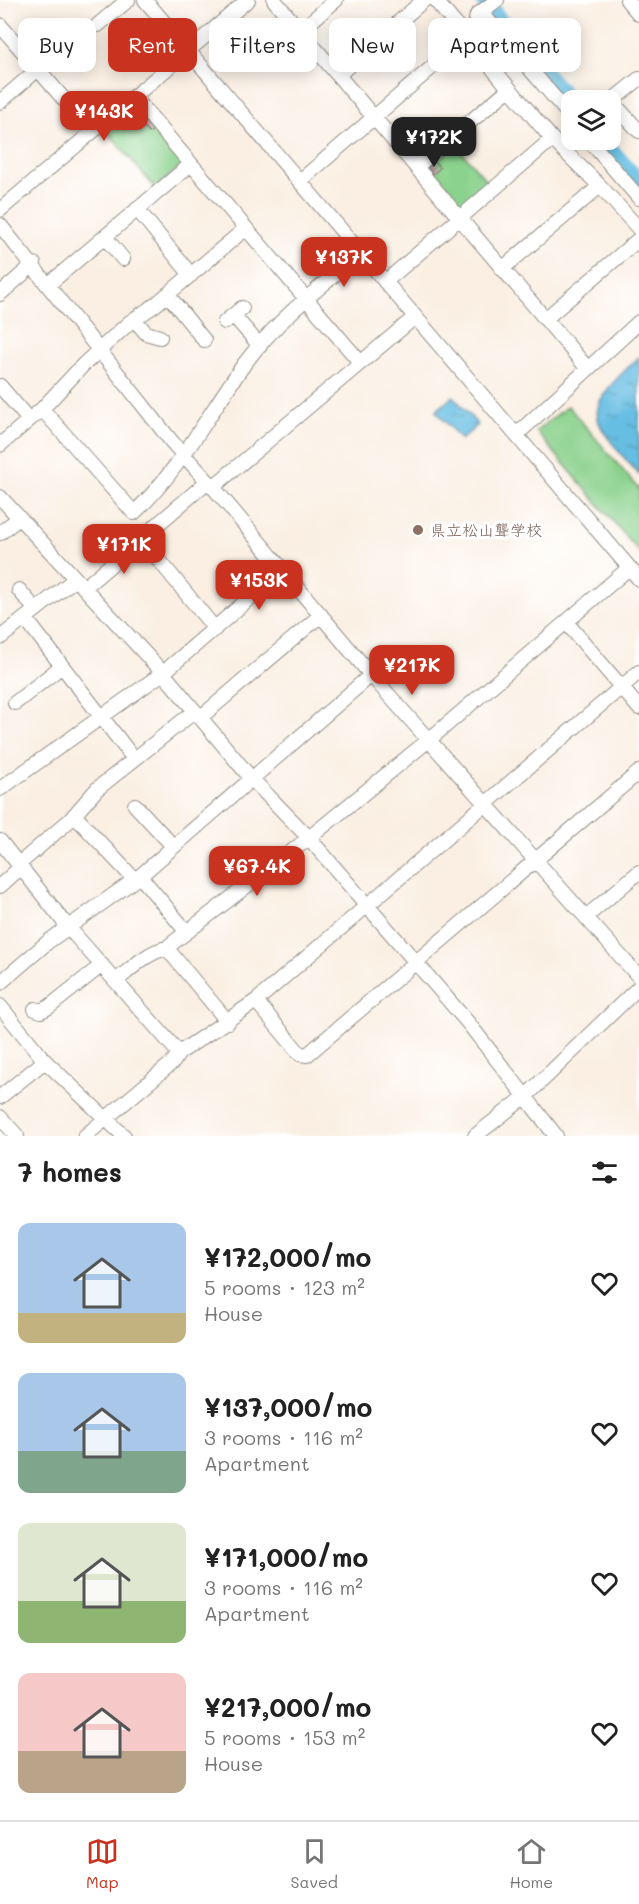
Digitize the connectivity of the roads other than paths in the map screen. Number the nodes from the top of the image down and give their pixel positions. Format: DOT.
graph roads {
  1 [pos="128,0"];
  2 [pos="145,0"];
  3 [pos="248,0"];
  4 [pos="273,0"];
  5 [pos="336,0"];
  6 [pos="424,0"];
  7 [pos="435,0"];
  8 [pos="627,0"];
  9 [pos="490,5"];
  10 [pos="639,14"];
  11 [pos="161,18"];
  12 [pos="289,18"];
  13 [pos="315,18"];
  14 [pos="450,18"];
  15 [pos="481,18"];
  16 [pos="0,25"];
  17 [pos="98,26"];
  18 [pos="197,44"];
  19 [pos="18,47"];
  20 [pos="317,51"];
  21 [pos="197,60"];
  22 [pos="428,70"];
  23 [pos="35,72"];
  24 [pos="39,72"];
  25 [pos="164,72"];
  26 [pos="493,72"];
  27 [pos="338,75"];
  28 [pos="639,79"];
  29 [pos="508,90"];
  30 [pos="134,97"];
  31 [pos="0,102"];
  32 [pos="561,103"];
  33 [pos="373,116"];
  34 [pos="639,131"];
  35 [pos="92,132"];
  36 [pos="552,139"];
  37 [pos="598,150"];
  38 [pos="191,164"];
  39 [pos="416,167"];
  40 [pos="300,180"];
  41 [pos="600,186"];
  42 [pos="639,198"];
  43 [pos="137,209"];
  44 [pos="0,210"];
  45 [pos="459,218"];
  46 [pos="0,225"];
  47 [pos="245,229"];
  48 [pos="639,229"];
  49 [pos="105,237"];
  50 [pos="639,239"];
  51 [pos="361,253"];
  52 [pos="123,259"];
  53 [pos="34,264"];
  54 [pos="502,269"];
  55 [pos="191,274"];
  56 [pos="385,282"];
  57 [pos="49,284"];
  58 [pos="0,294"];
  59 [pos="168,295"];
  60 [pos="306,298"];
  61 [pos="233,315"];
  62 [pos="415,317"];
  63 [pos="135,319"];
  64 [pos="545,319"];
  65 [pos="639,322"];
  66 [pos="160,337"];
  67 [pos="204,340"];
  68 [pos="260,346"];
  69 [pos="99,350"];
  70 [pos="360,362"];
  71 [pos="588,369"];
  72 [pos="0,387"];
  73 [pos="42,408"];
  74 [pos="29,420"];
  75 [pos="516,435"];
  76 [pos="0,445"];
  77 [pos="183,455"];
  78 [pos="210,484"];
  79 [pos="0,497"];
  80 [pos="19,518"];
  81 [pos="0,533"];
  82 [pos="142,539"];
  83 [pos="629,567"];
  84 [pos="282,570"];
  85 [pos="639,579"];
  86 [pos="80,583"];
  87 [pos="19,590"];
  88 [pos="31,614"];
  89 [pos="321,615"];
  90 [pos="566,622"];
  91 [pos="215,629"];
  92 [pos="0,638"];
  93 [pos="62,666"];
  94 [pos="639,672"];
  95 [pos="162,673"];
  96 [pos="371,675"];
  97 [pos="621,687"];
  98 [pos="15,703"];
  99 [pos="639,708"];
  100 [pos="198,714"];
  101 [pos="100,717"];
  102 [pos="430,739"];
  103 [pos="134,759"];
  104 [pos="639,772"];
  105 [pos="250,777"];
  106 [pos="0,789"];
  107 [pos="486,802"];
  108 [pos="135,805"];
  109 [pos="74,815"];
  110 [pos="309,838"];
  111 [pos="0,841"];
  112 [pos="173,846"];
  113 [pos="536,859"];
  114 [pos="20,866"];
  115 [pos="639,872"];
  116 [pos="137,878"];
  117 [pos="0,886"];
  118 [pos="365,906"];
  119 [pos="587,916"];
  120 [pos="68,927"];
  121 [pos="186,932"];
  122 [pos="168,948"];
  123 [pos="414,963"];
  124 [pos="102,965"];
  125 [pos="639,977"];
  126 [pos="116,981"];
  127 [pos="0,983"];
  128 [pos="639,987"];
  129 [pos="256,1001"];
  130 [pos="0,1006"];
  131 [pos="35,1009"];
  132 [pos="228,1022"];
  133 [pos="179,1053"];
  134 [pos="45,1061"];
  135 [pos="526,1096"];
  136 [pos="0,1097"];
  137 [pos="0,1117"];
  138 [pos="107,1118"];
  139 [pos="17,1136"];
  140 [pos="85,1136"];
  141 [pos="124,1136"];
  142 [pos="476,1136"];
  143 [pos="556,1136"];
  1 -- 17 [label="street"];
  2 -- 11 [label="street"];
  3 -- 18 [label="street"];
  4 -- 12 [label="street"];
  5 -- 13 [label="street"];
  6 -- 27 [label="street"];
  7 -- 14 [label="street"];
  8 -- 10 [label="street"];
  9 -- 15 [label="street"];
  9 -- 32 [label="street"];
  16 -- 19 [label="street"];
  20 -- 27 [label="street"];
  21 -- 40 [label="street"];
  22 -- 33 [label="street"];
  23 -- 31 [label="street"];
  24 -- 35 [label="street"];
  25 -- 30 [label="street"];
  26 -- 29 [label="street"];
  27 -- 33 [label="street"];
  28 -- 34 [label="street"];
  29 -- 36 [label="street"];
  29 -- 39 [label="street"];
  30 -- 35 [label="street"];
  30 -- 38 [label="street"];
  33 -- 39 [label="street"];
  33 -- 40 [label="street"];
  35 -- 44 [label="street"];
  36 -- 41 [label="street"];
  36 -- 45 [label="street"];
  37 -- 42 [label="street"];
  38 -- 43 [label="street"];
  38 -- 47 [label="street"];
  39 -- 45 [label="street"];
  40 -- 51 [label="street"];
  41 -- 48 [label="street"];
  41 -- 54 [label="street"];
  43 -- 49 [label="street"];
  43 -- 55 [label="street"];
  45 -- 54 [label="street"];
  45 -- 56 [label="street"];
  46 -- 53 [label="street"];
  47 -- 55 [label="street"];
  47 -- 60 [label="street"];
  49 -- 52 [label="street"];
  49 -- 57 [label="street"];
  50 -- 64 [label="street"];
  51 -- 56 [label="street"];
  51 -- 60 [label="street"];
  53 -- 57 [label="street"];
  53 -- 58 [label="street"];
  54 -- 64 [label="street"];
  55 -- 59 [label="street"];
  56 -- 62 [label="street"];
  57 -- 69 [label="street"];
  59 -- 63 [label="street"];
  59 -- 67 [label="street"];
  60 -- 68 [label="street"];
  60 -- 70 [label="street"];
  61 -- 68 [label="street"];
  62 -- 70 [label="street"];
  62 -- 75 [label="street"];
  63 -- 66 [label="street"];
  63 -- 69 [label="street"];
  64 -- 71 [label="street"];
  65 -- 71 [label="street"];
  68 -- 77 [label="street"];
  69 -- 73 [label="street"];
  69 -- 77 [label="street"];
  70 -- 78 [label="street"];
  71 -- 75 [label="street"];
  72 -- 74 [label="street"];
  73 -- 74 [label="street"];
  73 -- 77 [label="street"];
  74 -- 76 [label="street"];
  75 -- 83 [label="street"];
  77 -- 78 [label="street"];
  78 -- 82 [label="street"];
  78 -- 84 [label="street"];
  79 -- 80 [label="street"];
  80 -- 81 [label="street"];
  80 -- 86 [label="street"];
  82 -- 86 [label="street"];
  82 -- 91 [label="street"];
  83 -- 85 [label="street"];
  83 -- 90 [label="street"];
  84 -- 89 [label="street"];
  84 -- 91 [label="street"];
  86 -- 88 [label="street"];
  86 -- 95 [label="street"];
  87 -- 88 [label="street"];
  88 -- 92 [label="street"];
  88 -- 93 [label="street"];
  89 -- 96 [label="street"];
  89 -- 100 [label="street"];
  90 -- 97 [label="street"];
  90 -- 102 [label="street"];
  91 -- 95 [label="street"];
  93 -- 98 [label="street"];
  93 -- 101 [label="street"];
  94 -- 97 [label="street"];
  95 -- 100 [label="street"];
  95 -- 101 [label="street"];
  96 -- 102 [label="street"];
  96 -- 105 [label="street"];
  97 -- 99 [label="street"];
  97 -- 107 [label="street"];
  100 -- 103 [label="street"];
  100 -- 105 [label="street"];
  101 -- 103 [label="street"];
  101 -- 106 [label="street"];
  102 -- 107 [label="street"];
  102 -- 110 [label="street"];
  103 -- 109 [label="street"];
  104 -- 113 [label="street"];
  105 -- 110 [label="street"];
  105 -- 112 [label="street"];
  107 -- 113 [label="street"];
  107 -- 118 [label="street"];
  108 -- 112 [label="street"];
  109 -- 114 [label="street"];
  109 -- 116 [label="street"];
  110 -- 118 [label="street"];
  110 -- 121 [label="street"];
  111 -- 114 [label="street"];
  112 -- 116 [label="street"];
  113 -- 119 [label="street"];
  113 -- 123 [label="street"];
  114 -- 117 [label="street"];
  114 -- 120 [label="street"];
  115 -- 119 [label="street"];
  116 -- 120 [label="street"];
  116 -- 121 [label="street"];
  118 -- 123 [label="street"];
  118 -- 129 [label="street"];
  119 -- 125 [label="street"];
  120 -- 124 [label="street"];
  120 -- 127 [label="street"];
  121 -- 122 [label="street"];
  122 -- 126 [label="street"];
  122 -- 132 [label="street"];
  123 -- 129 [label="street"];
  123 -- 135 [label="street"];
  124 -- 126 [label="street"];
  124 -- 131 [label="street"];
  126 -- 133 [label="street"];
  128 -- 135 [label="street"];
  129 -- 132 [label="street"];
  130 -- 134 [label="street"];
  132 -- 133 [label="street"];
  133 -- 138 [label="street"];
  134 -- 136 [label="street"];
  134 -- 138 [label="street"];
  135 -- 142 [label="street"];
  135 -- 143 [label="street"];
  137 -- 139 [label="street"];
  138 -- 140 [label="street"];
  138 -- 141 [label="street"];
}
